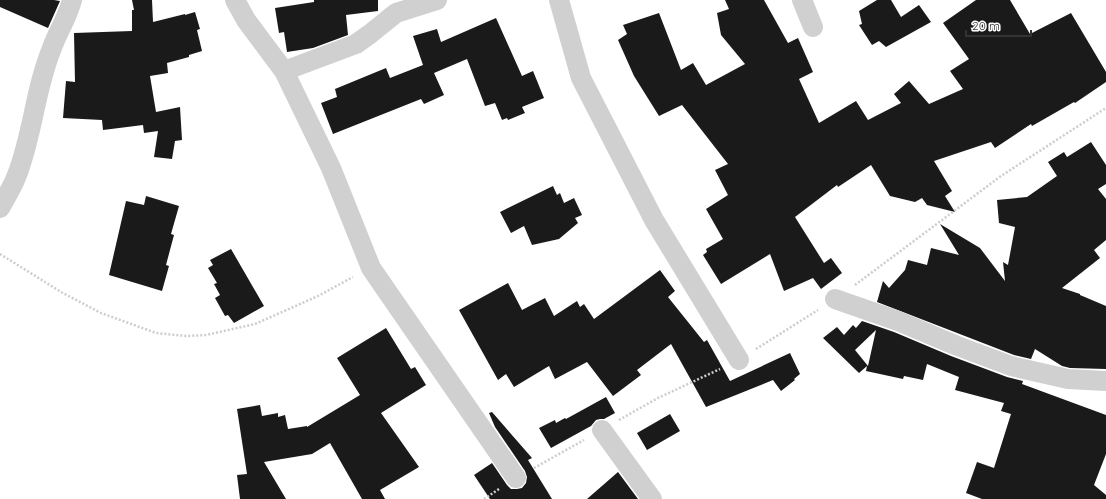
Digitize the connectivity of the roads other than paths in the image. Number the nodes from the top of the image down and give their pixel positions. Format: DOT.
graph roads {
  1 [pos="72,0"];
  2 [pos="235,0"];
  3 [pos="437,0"];
  4 [pos="559,0"];
  5 [pos="802,0"];
  6 [pos="394,7"];
  7 [pos="813,27"];
  8 [pos="284,71"];
  9 [pos="0,208"];
  10 [pos="835,299"];
  11 [pos="739,360"];
  12 [pos="1106,380"];
  13 [pos="602,430"];
  14 [pos="516,478"];
  15 [pos="652,499"];
  1 -- 9 [label="street"];
  2 -- 8 [label="street"];
  3 -- 6 [label="street"];
  4 -- 11 [label="street"];
  5 -- 7 [label="street"];
  6 -- 8 [label="street"];
  8 -- 14 [label="street"];
  10 -- 12 [label="street"];
  13 -- 15 [label="street"];
}
